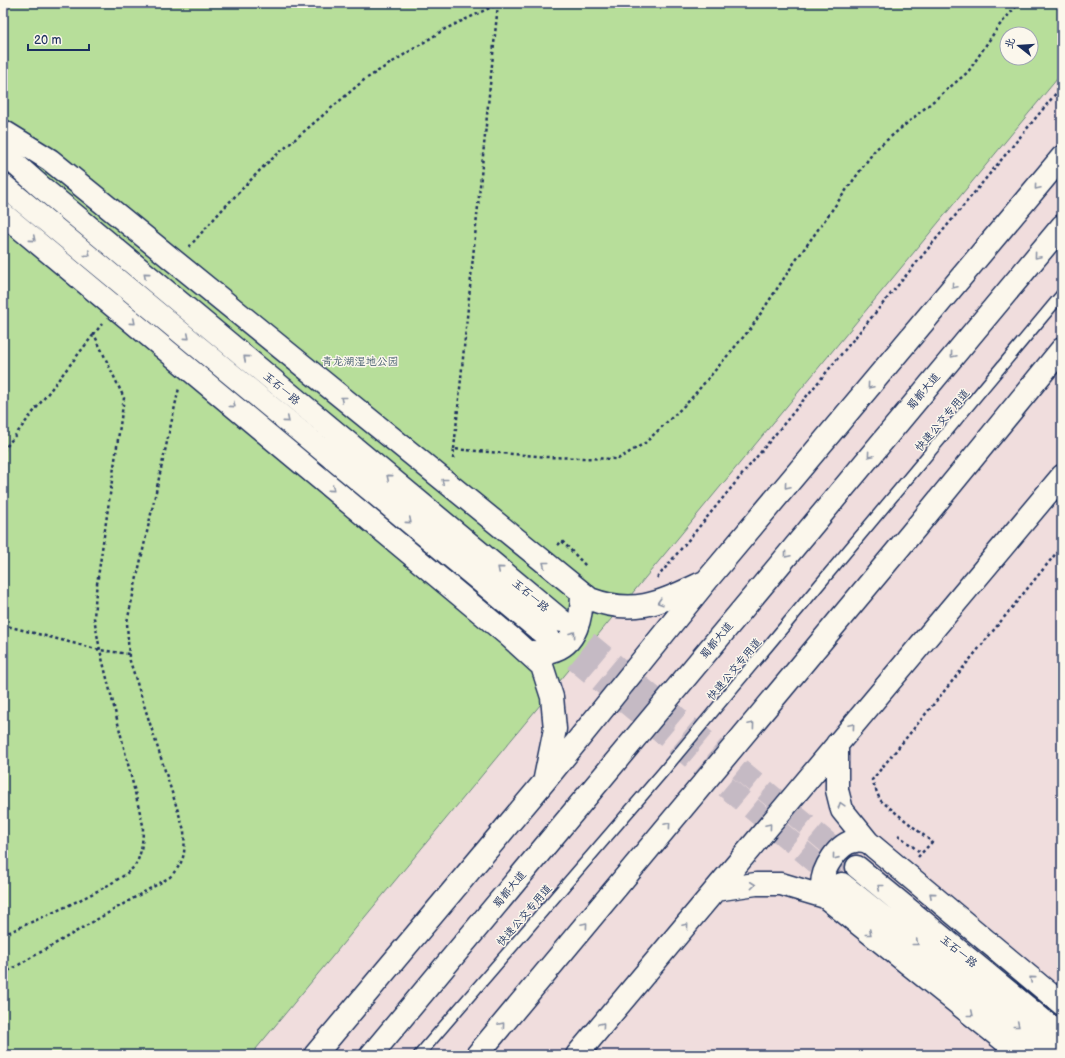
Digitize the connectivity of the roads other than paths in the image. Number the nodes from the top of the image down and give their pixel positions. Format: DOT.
graph roads {
  1 [pos="3,131"];
  2 [pos="3,153"];
  3 [pos="1062,156"];
  4 [pos="3,185"];
  5 [pos="3,214"];
  6 [pos="1062,226"];
  7 [pos="1062,294"];
  8 [pos="1062,349"];
  9 [pos="1062,476"];
  10 [pos="708,579"];
  11 [pos="582,593"];
  12 [pos="527,653"];
  13 [pos="837,744"];
  14 [pos="544,782"];
  15 [pos="868,842"];
  16 [pos="857,867"];
  17 [pos="842,884"];
  18 [pos="715,890"];
  19 [pos="825,898"];
  20 [pos="1062,1004"];
  21 [pos="1062,1036"];
  22 [pos="315,1055"];
  23 [pos="371,1055"];
  24 [pos="419,1055"];
  25 [pos="477,1055"];
  26 [pos="577,1055"];
  27 [pos="1022,1055"];
  28 [pos="1055,1055"];
  11 -- 1 [label="main road, one-way"];
  4 -- 2 [label="main road, 玉石一路, one-way"];
  3 -- 10 [label="main road, one-way"];
  5 -- 12 [label="main road, one-way"];
  6 -- 23 [label="main road, 蜀都大道, one-way"];
  7 -- 24 [label="lane, 快速公交专用道"];
  25 -- 8 [label="main road, one-way"];
  13 -- 9 [label="main road, one-way"];
  10 -- 11 [label="main road, one-way"];
  10 -- 14 [label="main road"];
  12 -- 11 [label="main road, one-way"];
  12 -- 14 [label="main road"];
  15 -- 13 [label="main road, one-way"];
  18 -- 13 [label="main road, one-way"];
  14 -- 22 [label="main road"];
  15 -- 19 [label="main road, one-way"];
  20 -- 15 [label="main road, one-way"];
  21 -- 16 [label="main road, 玉石一路, one-way"];
  17 -- 28 [label="main road, one-way"];
  18 -- 19 [label="main road, one-way"];
  26 -- 18 [label="main road, one-way"];
  19 -- 27 [label="main road, one-way"];
}
